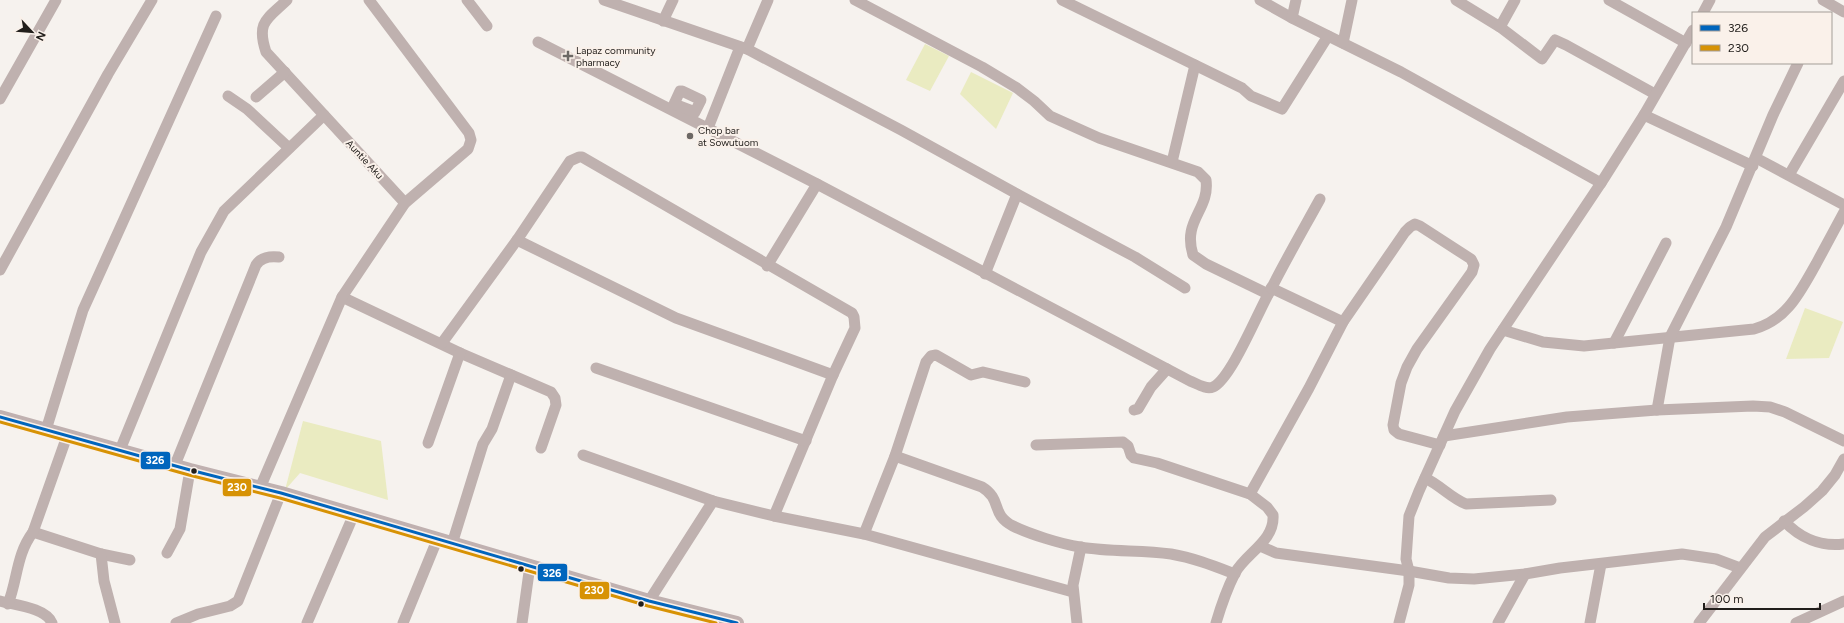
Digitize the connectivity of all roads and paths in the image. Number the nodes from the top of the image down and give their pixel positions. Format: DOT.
graph roads {
  1 [pos="56,0"];
  2 [pos="152,0"];
  3 [pos="287,0"];
  4 [pos="369,0"];
  5 [pos="467,0"];
  6 [pos="604,0"];
  7 [pos="672,0"];
  8 [pos="768,0"];
  9 [pos="855,0"];
  10 [pos="1062,0"];
  11 [pos="1260,0"];
  12 [pos="1296,0"];
  13 [pos="1352,0"];
  14 [pos="1456,0"];
  15 [pos="1515,0"];
  16 [pos="1610,0"];
  17 [pos="1710,0"];
  18 [pos="1825,1"];
  19 [pos="1704,12"];
  20 [pos="1823,12"];
  21 [pos="1844,12"];
  22 [pos="216,16"];
  23 [pos="1292,18"];
  24 [pos="663,20"];
  25 [pos="487,26"];
  26 [pos="1500,27"];
  27 [pos="1692,32"];
  28 [pos="1328,36"];
  29 [pos="538,42"];
  30 [pos="1343,43"];
  31 [pos="1686,43"];
  32 [pos="744,48"];
  33 [pos="1798,64"];
  34 [pos="1195,65"];
  35 [pos="285,72"];
  36 [pos="1844,81"];
  37 [pos="1655,94"];
  38 [pos="228,96"];
  39 [pos="256,97"];
  40 [pos="0,99"];
  41 [pos="324,115"];
  42 [pos="1644,115"];
  43 [pos="708,128"];
  44 [pos="289,148"];
  45 [pos="1172,162"];
  46 [pos="1755,162"];
  47 [pos="1789,175"];
  48 [pos="1601,183"];
  49 [pos="817,184"];
  50 [pos="1017,194"];
  51 [pos="1320,199"];
  52 [pos="405,203"];
  53 [pos="1844,205"];
  54 [pos="1844,212"];
  55 [pos="517,240"];
  56 [pos="1666,243"];
  57 [pos="279,258"];
  58 [pos="767,266"];
  59 [pos="0,270"];
  60 [pos="985,274"];
  61 [pos="1186,288"];
  62 [pos="1270,291"];
  63 [pos="342,297"];
  64 [pos="1343,322"];
  65 [pos="1503,330"];
  66 [pos="1670,337"];
  67 [pos="442,343"];
  68 [pos="1614,343"];
  69 [pos="460,353"];
  70 [pos="596,368"];
  71 [pos="1167,369"];
  72 [pos="511,375"];
  73 [pos="833,375"];
  74 [pos="1025,382"];
  75 [pos="1134,410"];
  76 [pos="1657,410"];
  77 [pos="0,416"];
  78 [pos="46,430"];
  79 [pos="67,436"];
  80 [pos="1442,440"];
  81 [pos="806,441"];
  82 [pos="1844,441"];
  83 [pos="428,443"];
  84 [pos="1036,445"];
  85 [pos="541,448"];
  86 [pos="120,450"];
  87 [pos="584,455"];
  88 [pos="895,456"];
  89 [pos="1844,459"];
  90 [pos="175,465"];
  91 [pos="190,470"];
  92 [pos="1425,478"];
  93 [pos="260,488"];
  94 [pos="281,493"];
  95 [pos="1250,494"];
  96 [pos="1551,500"];
  97 [pos="712,501"];
  98 [pos="354,514"];
  99 [pos="774,516"];
  100 [pos="1784,521"];
  101 [pos="33,532"];
  102 [pos="864,534"];
  103 [pos="437,540"];
  104 [pos="452,544"];
  105 [pos="1844,544"];
  106 [pos="1260,546"];
  107 [pos="1081,547"];
  108 [pos="168,553"];
  109 [pos="101,554"];
  110 [pos="130,560"];
  111 [pos="1601,564"];
  112 [pos="530,565"];
  113 [pos="1740,568"];
  114 [pos="1409,571"];
  115 [pos="1235,574"];
  116 [pos="1525,574"];
  117 [pos="1073,592"];
  118 [pos="649,600"];
  119 [pos="4,602"];
  120 [pos="1843,604"];
  121 [pos="52,623"];
  122 [pos="115,623"];
  123 [pos="176,623"];
  124 [pos="307,623"];
  125 [pos="403,623"];
  126 [pos="522,623"];
  127 [pos="737,623"];
  128 [pos="1076,623"];
  129 [pos="1216,623"];
  130 [pos="1399,623"];
  131 [pos="1498,623"];
  132 [pos="1590,623"];
  133 [pos="1699,623"];
  134 [pos="1796,623"];
  1 -- 40 [label="street"];
  2 -- 59 [label="street"];
  3 -- 35 [label="street, Auntie Aku"];
  4 -- 52 [label="street"];
  5 -- 25 [label="street"];
  6 -- 24 [label="street"];
  7 -- 24 [label="street"];
  8 -- 32 [label="street"];
  9 -- 45 [label="street"];
  10 -- 34 [label="street"];
  11 -- 23 [label="street"];
  12 -- 23 [label="street"];
  13 -- 30 [label="street"];
  14 -- 26 [label="street"];
  15 -- 26 [label="street"];
  16 -- 31 [label="street"];
  17 -- 19 [label="street"];
  18 -- 20 [label="street"];
  18 -- 21 [label="street"];
  22 -- 78 [label="street"];
  23 -- 28 [label="street"];
  24 -- 32 [label="street"];
  26 -- 37 [label="street"];
  27 -- 31 [label="street"];
  28 -- 30 [label="street"];
  28 -- 34 [label="street"];
  29 -- 43 [label="street"];
  30 -- 48 [label="street"];
  31 -- 37 [label="street"];
  32 -- 43 [label="street"];
  32 -- 50 [label="street"];
  33 -- 46 [label="street"];
  34 -- 45 [label="street"];
  35 -- 39 [label="street"];
  35 -- 41 [label="street, Auntie Aku"];
  36 -- 47 [label="street"];
  37 -- 42 [label="street"];
  38 -- 44 [label="street"];
  41 -- 44 [label="street"];
  41 -- 52 [label="street, Auntie Aku"];
  42 -- 46 [label="street"];
  42 -- 48 [label="street"];
  43 -- 49 [label="street"];
  44 -- 86 [label="street"];
  45 -- 62 [label="street"];
  46 -- 47 [label="street"];
  46 -- 66 [label="street"];
  47 -- 53 [label="street"];
  48 -- 65 [label="street"];
  49 -- 58 [label="street"];
  49 -- 60 [label="street"];
  50 -- 60 [label="street"];
  50 -- 61 [label="street"];
  51 -- 62 [label="street"];
  52 -- 63 [label="street"];
  54 -- 66 [label="street"];
  55 -- 58 [label="street"];
  55 -- 67 [label="street"];
  55 -- 73 [label="street"];
  56 -- 68 [label="street"];
  57 -- 90 [label="street"];
  58 -- 73 [label="street"];
  60 -- 71 [label="street"];
  62 -- 64 [label="street"];
  62 -- 71 [label="street"];
  63 -- 67 [label="street"];
  63 -- 93 [label="street"];
  64 -- 80 [label="street"];
  64 -- 95 [label="street"];
  65 -- 68 [label="street"];
  65 -- 80 [label="street"];
  66 -- 68 [label="street"];
  66 -- 76 [label="street"];
  67 -- 69 [label="street"];
  69 -- 72 [label="street"];
  69 -- 83 [label="street"];
  70 -- 81 [label="street"];
  71 -- 75 [label="street"];
  72 -- 85 [label="street"];
  72 -- 104 [label="street"];
  73 -- 81 [label="street"];
  74 -- 88 [label="street"];
  76 -- 80 [label="street"];
  76 -- 82 [label="street"];
  77 -- 78 [label="main road"];
  78 -- 79 [label="main road"];
  79 -- 86 [label="main road"];
  79 -- 101 [label="street"];
  80 -- 92 [label="street"];
  81 -- 99 [label="street"];
  84 -- 95 [label="street"];
  86 -- 90 [label="main road"];
  87 -- 97 [label="street"];
  88 -- 102 [label="street"];
  88 -- 107 [label="street"];
  89 -- 100 [label="street"];
  90 -- 91 [label="main road"];
  91 -- 93 [label="main road"];
  91 -- 108 [label="street"];
  92 -- 96 [label="street"];
  92 -- 114 [label="street"];
  93 -- 94 [label="main road"];
  94 -- 98 [label="main road"];
  94 -- 123 [label="street"];
  95 -- 106 [label="street"];
  97 -- 99 [label="street"];
  97 -- 118 [label="street"];
  98 -- 103 [label="main road"];
  98 -- 124 [label="street"];
  99 -- 102 [label="street"];
  100 -- 105 [label="street"];
  100 -- 113 [label="street"];
  101 -- 109 [label="street"];
  101 -- 119 [label="street"];
  102 -- 117 [label="street"];
  103 -- 104 [label="main road"];
  103 -- 125 [label="street"];
  104 -- 112 [label="main road"];
  106 -- 114 [label="street"];
  106 -- 115 [label="street"];
  107 -- 115 [label="street"];
  107 -- 117 [label="street"];
  109 -- 110 [label="street"];
  109 -- 122 [label="street"];
  111 -- 113 [label="street"];
  111 -- 116 [label="street"];
  111 -- 132 [label="street"];
  112 -- 118 [label="main road"];
  112 -- 126 [label="street"];
  113 -- 133 [label="street"];
  114 -- 116 [label="street"];
  114 -- 130 [label="street"];
  115 -- 129 [label="street"];
  116 -- 131 [label="street"];
  117 -- 128 [label="street"];
  118 -- 127 [label="main road"];
  119 -- 121 [label="street"];
  120 -- 134 [label="street"];
}
